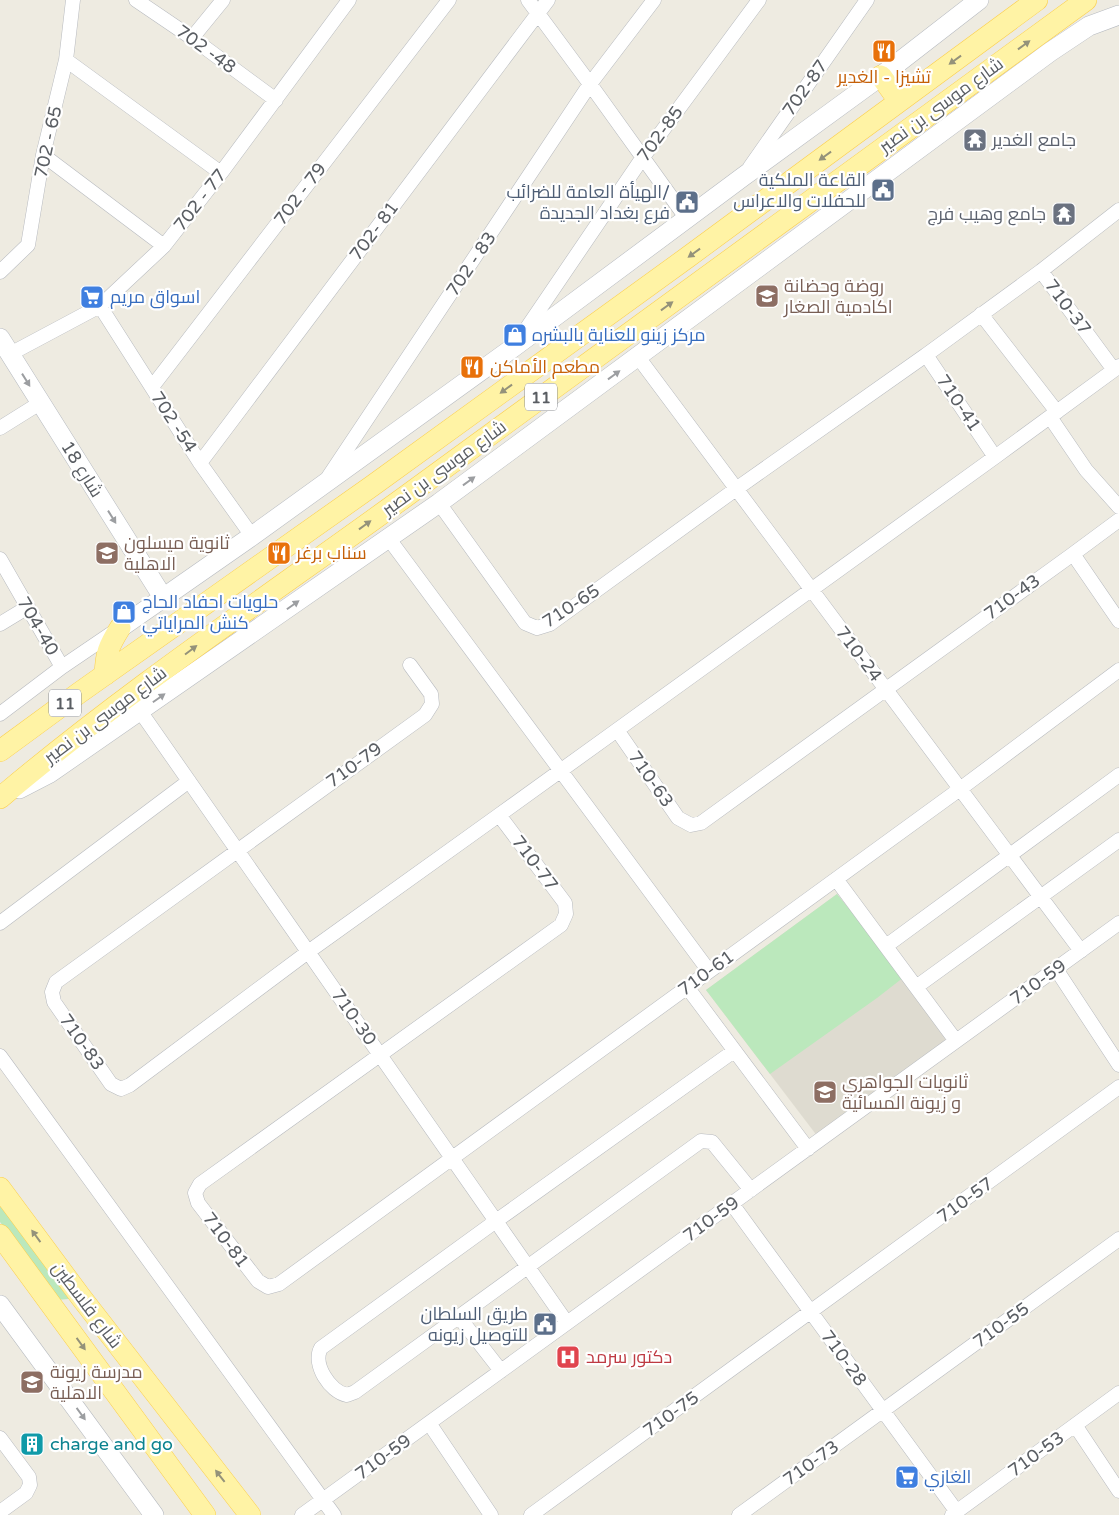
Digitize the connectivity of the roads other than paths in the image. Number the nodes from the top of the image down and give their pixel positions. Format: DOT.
graph roads {
  1 [pos="73,0"];
  2 [pos="136,0"];
  3 [pos="223,0"];
  4 [pos="349,0"];
  5 [pos="449,0"];
  6 [pos="528,0"];
  7 [pos="548,0"];
  8 [pos="654,0"];
  9 [pos="759,0"];
  10 [pos="867,0"];
  11 [pos="979,0"];
  12 [pos="1037,0"];
  13 [pos="1086,0"];
  14 [pos="964,8"];
  15 [pos="537,14"];
  16 [pos="1119,15"];
  17 [pos="192,38"];
  18 [pos="66,60"];
  19 [pos="881,76"];
  20 [pos="590,84"];
  21 [pos="276,100"];
  22 [pos="900,101"];
  23 [pos="44,155"];
  24 [pos="643,156"];
  25 [pos="221,173"];
  26 [pos="744,176"];
  27 [pos="1119,210"];
  28 [pos="686,219"];
  29 [pos="164,246"];
  30 [pos="1041,271"];
  31 [pos="0,272"];
  32 [pos="100,306"];
  33 [pos="982,314"];
  34 [pos="0,338"];
  35 [pos="514,347"];
  36 [pos="10,354"];
  37 [pos="926,354"];
  38 [pos="638,358"];
  39 [pos="1117,368"];
  40 [pos="152,387"];
  41 [pos="40,403"];
  42 [pos="1054,415"];
  43 [pos="0,428"];
  44 [pos="995,458"];
  45 [pos="200,462"];
  46 [pos="326,482"];
  47 [pos="736,489"];
  48 [pos="438,504"];
  49 [pos="1119,507"];
  50 [pos="1119,520"];
  51 [pos="252,536"];
  52 [pos="389,539"];
  53 [pos="1073,554"];
  54 [pos="0,559"];
  55 [pos="812,590"];
  56 [pos="164,599"];
  57 [pos="28,607"];
  58 [pos="1119,621"];
  59 [pos="0,624"];
  60 [pos="120,628"];
  61 [pos="410,665"];
  62 [pos="62,667"];
  63 [pos="1119,670"];
  64 [pos="105,675"];
  65 [pos="885,689"];
  66 [pos="140,711"];
  67 [pos="0,714"];
  68 [pos="617,730"];
  69 [pos="0,753"];
  70 [pos="560,770"];
  71 [pos="1119,775"];
  72 [pos="189,781"];
  73 [pos="960,789"];
  74 [pos="0,798"];
  75 [pos="499,815"];
  76 [pos="1119,840"];
  77 [pos="237,850"];
  78 [pos="1010,856"];
  79 [pos="836,879"];
  80 [pos="1040,896"];
  81 [pos="0,923"];
  82 [pos="1119,923"];
  83 [pos="886,946"];
  84 [pos="1081,951"];
  85 [pos="308,952"];
  86 [pos="1056,969"];
  87 [pos="709,971"];
  88 [pos="687,987"];
  89 [pos="916,987"];
  90 [pos="956,1041"];
  91 [pos="734,1051"];
  92 [pos="380,1054"];
  93 [pos="0,1056"];
  94 [pos="1119,1065"];
  95 [pos="1119,1087"];
  96 [pos="808,1149"];
  97 [pos="452,1158"];
  98 [pos="0,1188"];
  99 [pos="751,1190"];
  100 [pos="732,1204"];
  101 [pos="496,1221"];
  102 [pos="0,1235"];
  103 [pos="1119,1239"];
  104 [pos="528,1267"];
  105 [pos="80,1296"];
  106 [pos="0,1304"];
  107 [pos="58,1312"];
  108 [pos="811,1312"];
  109 [pos="459,1317"];
  110 [pos="567,1323"];
  111 [pos="501,1371"];
  112 [pos="1119,1392"];
  113 [pos="883,1411"];
  114 [pos="428,1424"];
  115 [pos="1075,1425"];
  116 [pos="0,1438"];
  117 [pos="1119,1491"];
  118 [pos="323,1500"];
  119 [pos="0,1512"];
  120 [pos="954,1513"];
  121 [pos="154,1515"];
  122 [pos="205,1515"];
  123 [pos="250,1515"];
  124 [pos="302,1515"];
  125 [pos="334,1515"];
  126 [pos="491,1515"];
  127 [pos="531,1515"];
  128 [pos="739,1515"];
  1 -- 18 [label="street, 702 - 65"];
  2 -- 17 [label="street, 702 -48"];
  3 -- 17 [label="street"];
  4 -- 21 [label="street, 702 - 77"];
  5 -- 40 [label="street, 702 - 79"];
  6 -- 15 [label="street"];
  7 -- 15 [label="street, 702- 81"];
  8 -- 20 [label="street, 702 - 83"];
  9 -- 24 [label="street, 702-85"];
  10 -- 26 [label="street, 702-87"];
  11 -- 14 [label="street"];
  12 -- 22 [label="main road, شارع موسى بن نصير / 11, one-way"];
  74 -- 13 [label="main road, شارع موسى بن نصير / 11, one-way"];
  14 -- 19 [label="street"];
  15 -- 20 [label="street"];
  15 -- 45 [label="street, 702- 81"];
  16 -- 38 [label="street"];
  17 -- 21 [label="street, 702 -48"];
  18 -- 23 [label="street, 702 - 65"];
  18 -- 25 [label="street"];
  19 -- 22 [label="main road"];
  19 -- 26 [label="street"];
  20 -- 24 [label="street"];
  20 -- 46 [label="street, 702 - 83"];
  21 -- 25 [label="street, 702 - 77"];
  22 -- 64 [label="main road, شارع موسى بن نصير / 11, one-way"];
  23 -- 29 [label="street"];
  23 -- 31 [label="street, 702 - 65"];
  24 -- 28 [label="street"];
  24 -- 35 [label="street, 702-85"];
  25 -- 29 [label="street, 702 - 77"];
  26 -- 28 [label="street"];
  27 -- 30 [label="street, 710-37"];
  28 -- 35 [label="street"];
  29 -- 32 [label="street, 702 - 77"];
  30 -- 33 [label="street"];
  30 -- 39 [label="street, 710-37"];
  32 -- 36 [label="street, 702 - 77"];
  32 -- 40 [label="street, 702 -54"];
  33 -- 37 [label="street"];
  33 -- 42 [label="street"];
  34 -- 36 [label="street, شارع 18"];
  35 -- 46 [label="street"];
  36 -- 41 [label="street, شارع 18, one-way"];
  37 -- 44 [label="street, 710-41"];
  37 -- 47 [label="street"];
  38 -- 47 [label="street, 710-24"];
  48 -- 38 [label="street, one-way"];
  39 -- 42 [label="street"];
  40 -- 45 [label="street, 702 -54"];
  41 -- 43 [label="street"];
  41 -- 56 [label="street, شارع 18, one-way"];
  42 -- 44 [label="street"];
  42 -- 49 [label="street"];
  44 -- 55 [label="street"];
  45 -- 51 [label="street, 702 -54"];
  46 -- 51 [label="street"];
  47 -- 48 [label="street, 710-65"];
  47 -- 55 [label="street, 710-24"];
  48 -- 52 [label="street"];
  50 -- 53 [label="street, 710-43"];
  51 -- 56 [label="street"];
  66 -- 52 [label="street, one-way"];
  52 -- 70 [label="street"];
  53 -- 58 [label="street"];
  53 -- 65 [label="street, 710-43"];
  54 -- 57 [label="street, 704-40"];
  55 -- 65 [label="street, 710-24"];
  55 -- 68 [label="street"];
  56 -- 60 [label="street"];
  57 -- 59 [label="street"];
  57 -- 62 [label="street, 704-40"];
  60 -- 62 [label="street"];
  60 -- 64 [label="main road"];
  61 -- 77 [label="street, 710-79"];
  62 -- 67 [label="street"];
  63 -- 73 [label="street"];
  64 -- 69 [label="main road, شارع موسى بن نصير / 11"];
  65 -- 68 [label="street, 710-63"];
  65 -- 73 [label="street, 710-24"];
  66 -- 72 [label="street, 710-30"];
  66 -- 74 [label="street"];
  68 -- 70 [label="street"];
  70 -- 75 [label="street"];
  70 -- 87 [label="street"];
  71 -- 78 [label="street"];
  72 -- 77 [label="street, 710-30"];
  72 -- 81 [label="street"];
  73 -- 78 [label="street, 710-24"];
  73 -- 79 [label="street, 710-61"];
  75 -- 85 [label="street"];
  75 -- 92 [label="street, 710-77"];
  76 -- 80 [label="street"];
  77 -- 85 [label="street, 710-30"];
  77 -- 85 [label="street, 710-83"];
  78 -- 80 [label="street, 710-24"];
  78 -- 83 [label="street"];
  79 -- 83 [label="street"];
  79 -- 87 [label="street, 710-61"];
  80 -- 84 [label="street, 710-24"];
  80 -- 89 [label="street"];
  82 -- 84 [label="street, 710-59"];
  83 -- 89 [label="street"];
  84 -- 86 [label="street, 710-59"];
  85 -- 92 [label="street, 710-30"];
  86 -- 90 [label="street, 710-59"];
  86 -- 94 [label="street"];
  87 -- 88 [label="street, 710-61"];
  88 -- 91 [label="street"];
  88 -- 97 [label="street, 710-61"];
  89 -- 90 [label="street"];
  90 -- 96 [label="street, 710-59"];
  91 -- 96 [label="street"];
  91 -- 101 [label="street"];
  92 -- 97 [label="street, 710-30"];
  92 -- 97 [label="street, 710-81"];
  93 -- 118 [label="street"];
  95 -- 108 [label="street, 710-57"];
  96 -- 99 [label="street, 710-59"];
  97 -- 101 [label="street, 710-30"];
  105 -- 98 [label="main road, شارع فلسطين, one-way"];
  99 -- 100 [label="street, 710-59"];
  99 -- 104 [label="street"];
  100 -- 108 [label="street, 710-28"];
  100 -- 110 [label="street, 710-59"];
  101 -- 104 [label="street, 710-30"];
  101 -- 109 [label="street"];
  102 -- 107 [label="main road, شارع فلسطين"];
  103 -- 113 [label="street, 710-55"];
  104 -- 109 [label="street"];
  104 -- 110 [label="street, 710-30"];
  105 -- 107 [label="main road"];
  123 -- 105 [label="main road, شارع فلسطين, one-way"];
  106 -- 121 [label="street, one-way"];
  107 -- 122 [label="main road, شارع فلسطين, one-way"];
  108 -- 113 [label="street, 710-28"];
  108 -- 127 [label="street, 710-75"];
  109 -- 111 [label="street"];
  110 -- 111 [label="street, 710-59"];
  111 -- 114 [label="street, 710-59"];
  112 -- 115 [label="street, 710-53"];
  113 -- 120 [label="street, 710-28"];
  113 -- 128 [label="street, 710-73"];
  114 -- 118 [label="street, 710-59"];
  114 -- 126 [label="street"];
  115 -- 117 [label="street"];
  115 -- 120 [label="street, 710-53"];
  116 -- 119 [label="street"];
  118 -- 124 [label="street, 710-59"];
  118 -- 125 [label="street"];
}
